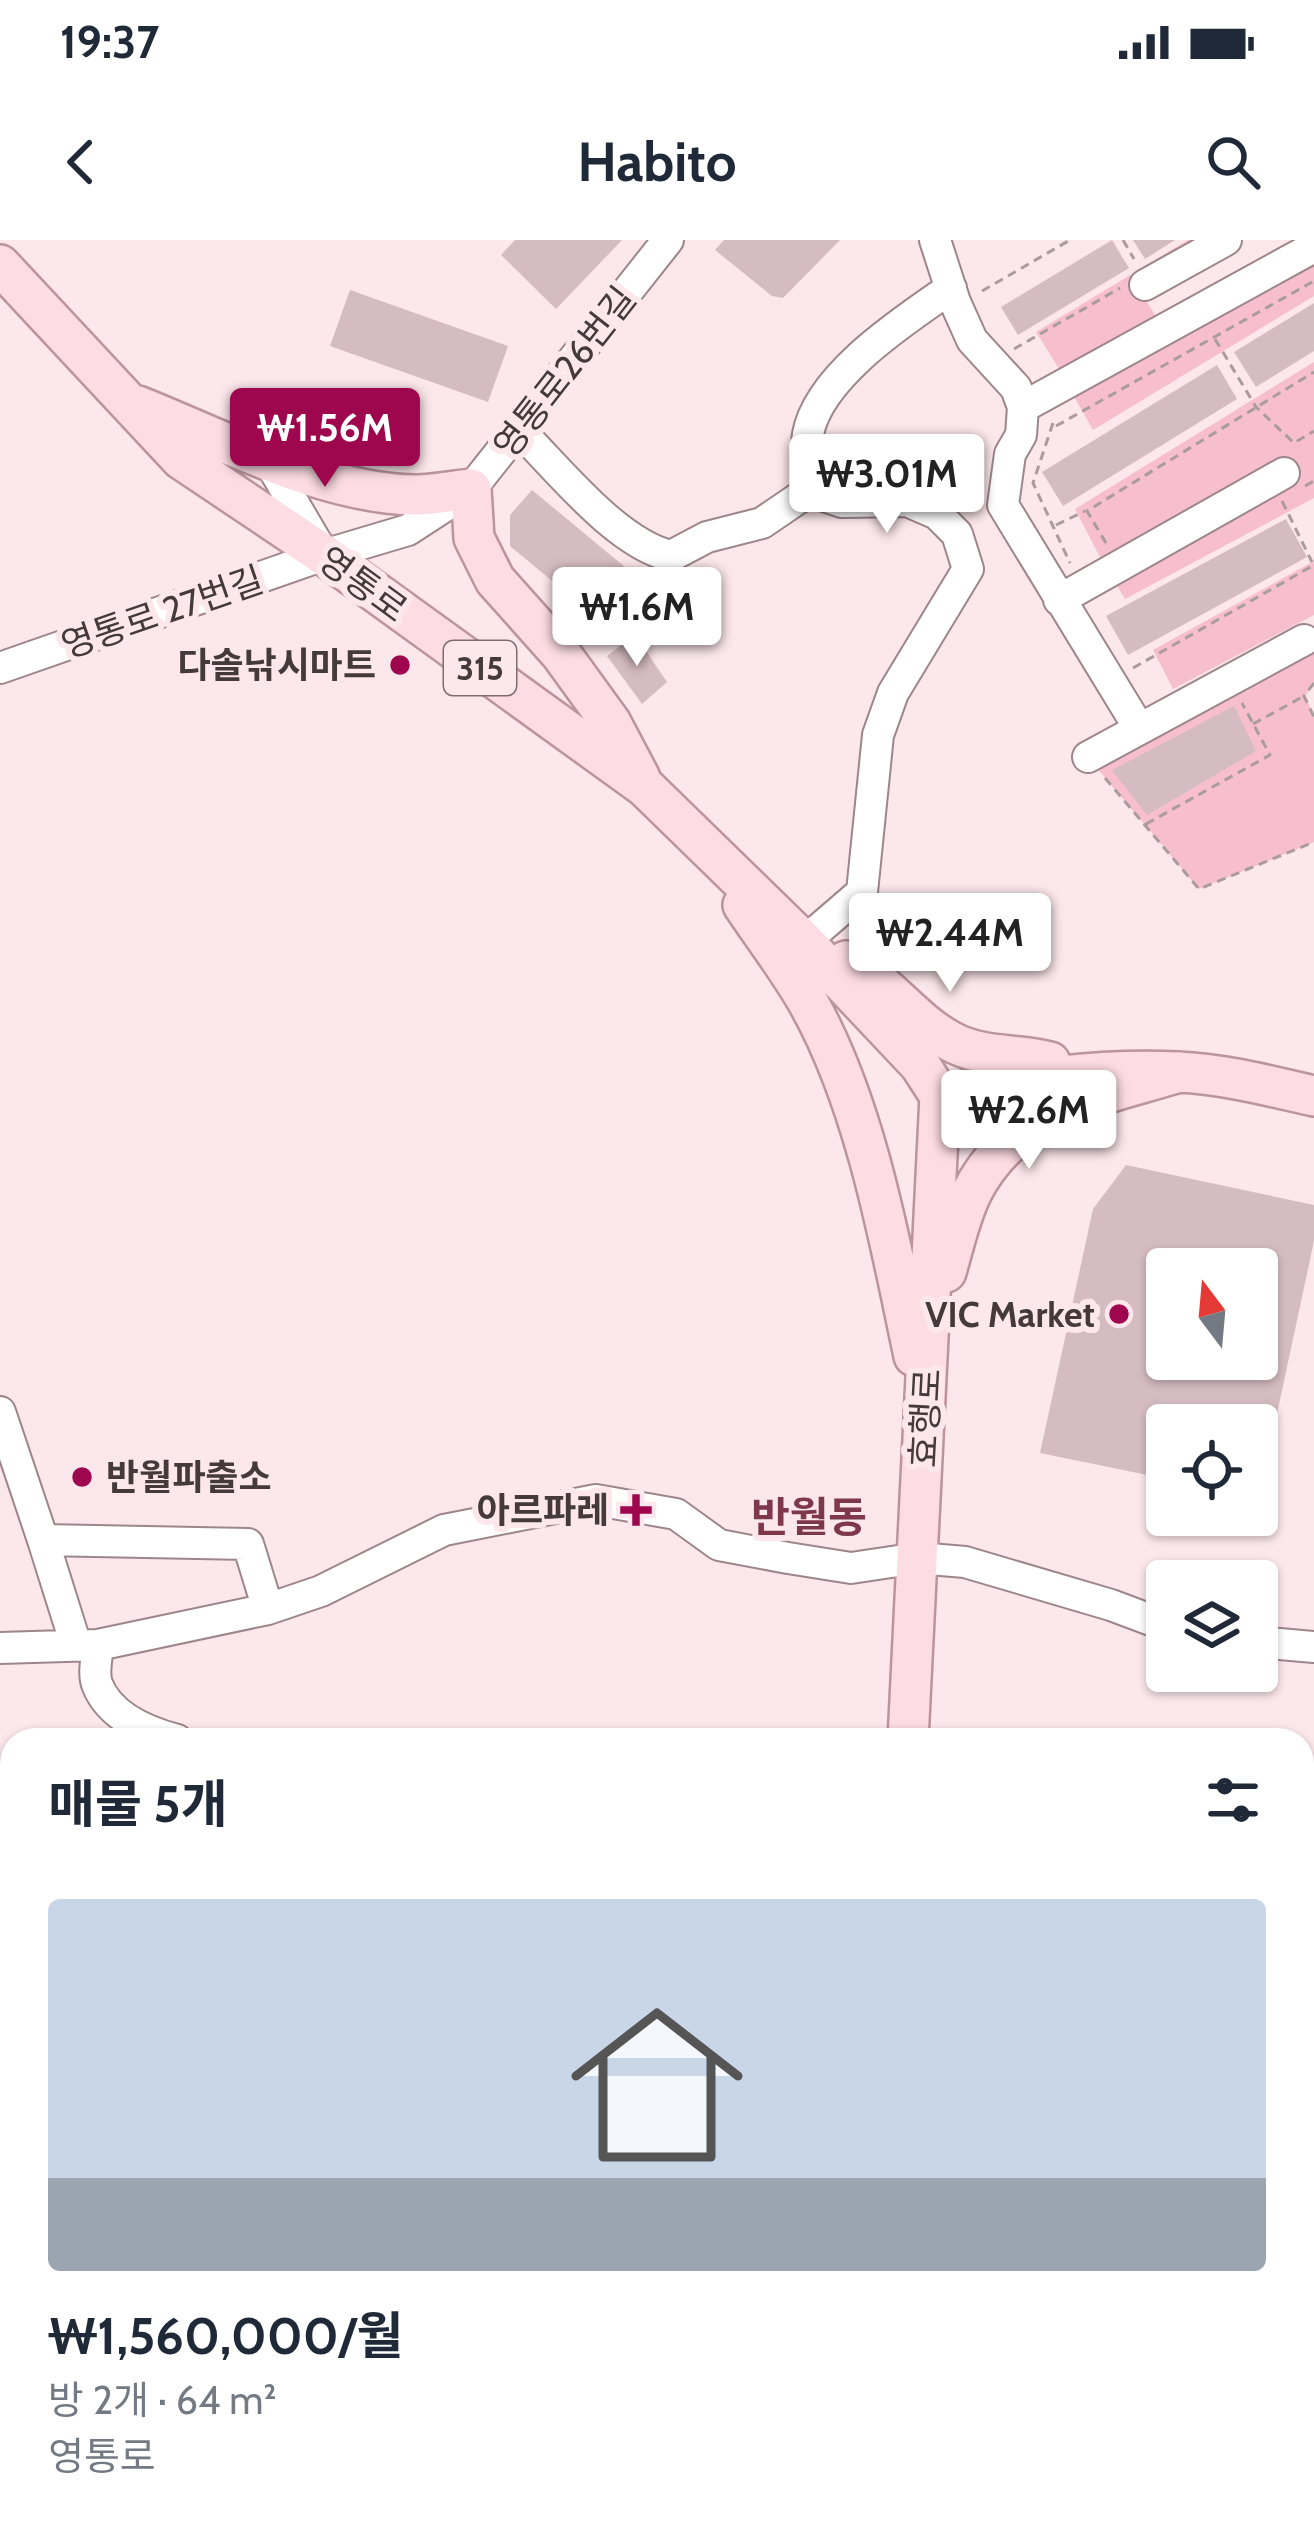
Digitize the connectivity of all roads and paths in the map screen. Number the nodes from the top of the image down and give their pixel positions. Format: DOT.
graph roads {
  1 [pos="668,240"];
  2 [pos="935,240"];
  3 [pos="1070,240"];
  4 [pos="1123,240"];
  5 [pos="1226,240"];
  6 [pos="1314,247"];
  7 [pos="0,265"];
  8 [pos="1134,276"];
  9 [pos="1314,280"];
  10 [pos="965,290"];
  11 [pos="1214,337"];
  12 [pos="1009,352"];
  13 [pos="1314,372"];
  14 [pos="122,399"];
  15 [pos="1030,403"];
  16 [pos="1256,407"];
  17 [pos="1054,427"];
  18 [pos="518,429"];
  19 [pos="1314,431"];
  20 [pos="267,458"];
  21 [pos="1294,486"];
  22 [pos="471,489"];
  23 [pos="808,490"];
  24 [pos="1087,511"];
  25 [pos="1053,526"];
  26 [pos="1107,545"];
  27 [pos="324,555"];
  28 [pos="1314,566"];
  29 [pos="1071,594"];
  30 [pos="1304,640"];
  31 [pos="0,668"];
  32 [pos="1130,670"];
  33 [pos="1314,683"];
  34 [pos="1237,693"];
  35 [pos="1304,696"];
  36 [pos="1314,717"];
  37 [pos="1253,724"];
  38 [pos="1139,728"];
  39 [pos="1092,762"];
  40 [pos="645,788"];
  41 [pos="1145,825"];
  42 [pos="698,835"];
  43 [pos="1314,842"];
  44 [pos="804,942"];
  45 [pos="1180,1072"];
  46 [pos="1090,1073"];
  47 [pos="940,1096"];
  48 [pos="1314,1096"];
  49 [pos="929,1322"];
  50 [pos="0,1412"];
  51 [pos="926,1412"];
  52 [pos="43,1540"];
  53 [pos="918,1558"];
  54 [pos="268,1609"];
  55 [pos="1146,1619"];
  56 [pos="1278,1644"];
  57 [pos="87,1645"];
  58 [pos="1314,1647"];
  59 [pos="0,1648"];
  60 [pos="141,1728"];
  61 [pos="909,1728"];
  1 -- 18 [label="street, 영통로26번길"];
  2 -- 10 [label="street"];
  3 -- 10 [label="path"];
  4 -- 8 [label="path"];
  5 -- 8 [label="street"];
  6 -- 15 [label="street"];
  7 -- 14 [label="main road, 영통로 / 315"];
  8 -- 12 [label="path"];
  9 -- 11 [label="path"];
  10 -- 15 [label="street"];
  10 -- 23 [label="street"];
  11 -- 16 [label="path"];
  11 -- 17 [label="path"];
  13 -- 16 [label="path"];
  14 -- 20 [label="main road"];
  14 -- 27 [label="main road, 영통로 / 315"];
  15 -- 17 [label="path"];
  15 -- 29 [label="street"];
  16 -- 19 [label="path"];
  16 -- 24 [label="path"];
  17 -- 25 [label="path"];
  18 -- 22 [label="street, 영통로26번길"];
  18 -- 23 [label="street"];
  20 -- 22 [label="main road"];
  20 -- 27 [label="street"];
  21 -- 28 [label="path"];
  21 -- 29 [label="street"];
  22 -- 27 [label="street, 영통로26번길"];
  22 -- 40 [label="main road"];
  23 -- 44 [label="street"];
  24 -- 25 [label="path"];
  24 -- 26 [label="path"];
  25 -- 29 [label="path"];
  27 -- 31 [label="street, 영통로 27번길"];
  27 -- 40 [label="main road, 영통로 / 315"];
  28 -- 32 [label="path"];
  29 -- 38 [label="street"];
  30 -- 38 [label="street"];
  33 -- 35 [label="path"];
  34 -- 37 [label="path"];
  35 -- 36 [label="path"];
  35 -- 37 [label="path"];
  37 -- 41 [label="path"];
  38 -- 39 [label="street"];
  39 -- 41 [label="path"];
  40 -- 42 [label="main road, 영통로 / 315"];
  41 -- 43 [label="path"];
  42 -- 44 [label="main road, 영통로 / 315"];
  42 -- 51 [label="main road, 315"];
  44 -- 46 [label="main road"];
  44 -- 47 [label="main road, 영통로 / 315"];
  45 -- 46 [label="main road"];
  45 -- 48 [label="main road"];
  45 -- 49 [label="main road"];
  46 -- 47 [label="main road"];
  47 -- 49 [label="main road, 효행로 / 315"];
  49 -- 51 [label="main road, 효행로 / 315"];
  50 -- 52 [label="street"];
  51 -- 53 [label="main road, 효행로 / 315"];
  52 -- 54 [label="street"];
  52 -- 57 [label="street"];
  53 -- 54 [label="street"];
  53 -- 55 [label="street"];
  53 -- 61 [label="main road, 효행로 / 315"];
  54 -- 57 [label="street"];
  56 -- 58 [label="street"];
  57 -- 59 [label="street"];
  57 -- 60 [label="street"];
}
